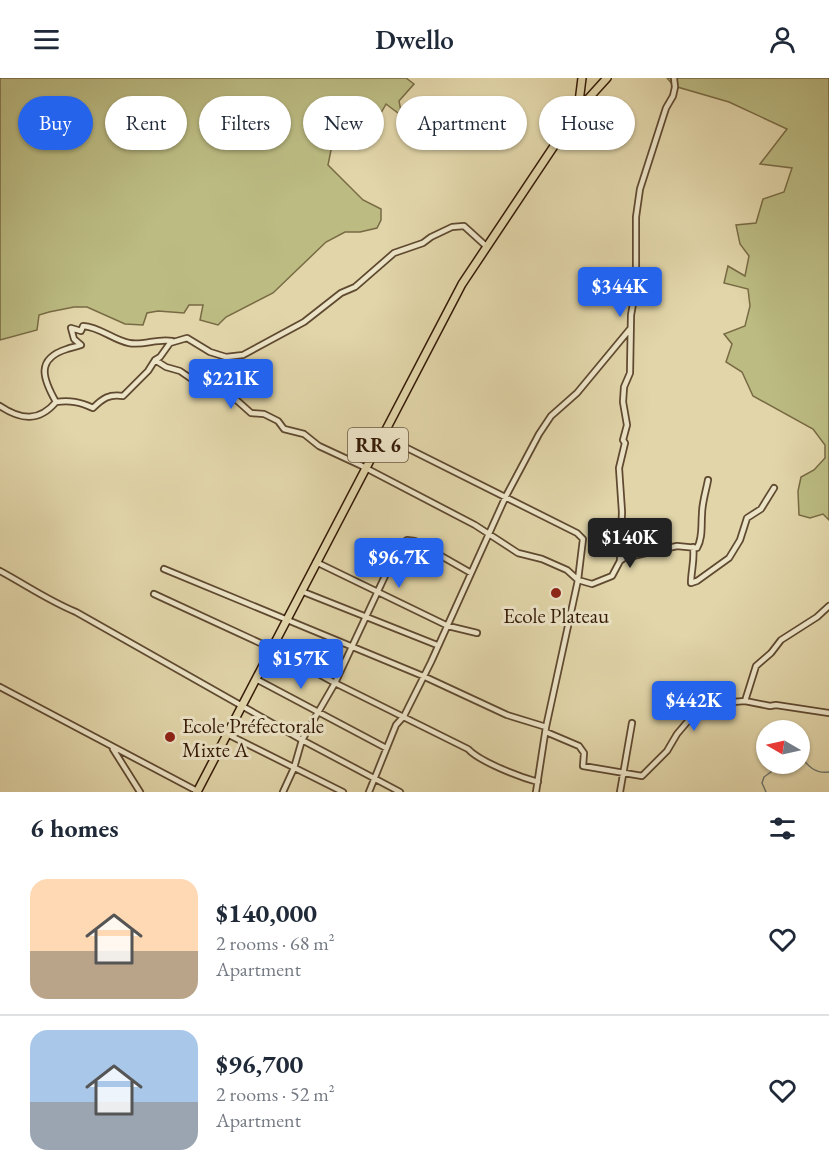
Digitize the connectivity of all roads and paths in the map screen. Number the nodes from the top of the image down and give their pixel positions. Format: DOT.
graph roads {
  1 [pos="582,78"];
  2 [pos="607,78"];
  3 [pos="674,78"];
  4 [pos="580,96"];
  5 [pos="591,96"];
  6 [pos="551,150"];
  7 [pos="486,246"];
  8 [pos="630,329"];
  9 [pos="175,342"];
  10 [pos="155,360"];
  11 [pos="56,402"];
  12 [pos="0,405"];
  13 [pos="383,436"];
  14 [pos="365,467"];
  15 [pos="708,480"];
  16 [pos="774,488"];
  17 [pos="506,496"];
  18 [pos="489,534"];
  19 [pos="693,547"];
  20 [pos="316,561"];
  21 [pos="620,561"];
  22 [pos="164,569"];
  23 [pos="0,572"];
  24 [pos="471,573"];
  25 [pos="578,580"];
  26 [pos="300,591"];
  27 [pos="377,591"];
  28 [pos="154,594"];
  29 [pos="829,606"];
  30 [pos="365,618"];
  31 [pos="286,620"];
  32 [pos="448,626"];
  33 [pos="477,633"];
  34 [pos="437,645"];
  35 [pos="352,647"];
  36 [pos="272,648"];
  37 [pos="423,676"];
  38 [pos="255,678"];
  39 [pos="335,683"];
  40 [pos="0,687"];
  41 [pos="745,701"];
  42 [pos="241,706"];
  43 [pos="318,712"];
  44 [pos="829,712"];
  45 [pos="404,716"];
  46 [pos="632,723"];
  47 [pos="546,730"];
  48 [pos="227,734"];
  49 [pos="302,740"];
  50 [pos="111,746"];
  51 [pos="386,748"];
  52 [pos="294,768"];
  53 [pos="624,774"];
  54 [pos="375,778"];
  55 [pos="538,782"];
  56 [pos="197,791"];
  57 [pos="140,792"];
  58 [pos="283,792"];
  59 [pos="343,792"];
  60 [pos="369,792"];
  61 [pos="400,792"];
  62 [pos="536,792"];
  63 [pos="620,792"];
  1 -- 4 [label="main road"];
  2 -- 5 [label="main road"];
  3 -- 8 [label="street"];
  6 -- 7 [label="main road, RR 6"];
  7 -- 9 [label="street"];
  7 -- 13 [label="main road, RR 6"];
  8 -- 17 [label="street"];
  8 -- 21 [label="street"];
  9 -- 10 [label="street"];
  9 -- 11 [label="street"];
  10 -- 11 [label="street"];
  10 -- 14 [label="street"];
  11 -- 12 [label="street"];
  13 -- 14 [label="main road, RR 6"];
  13 -- 17 [label="street"];
  14 -- 18 [label="street"];
  14 -- 20 [label="main road, RR 6"];
  15 -- 19 [label="street"];
  16 -- 19 [label="street"];
  17 -- 18 [label="street"];
  17 -- 25 [label="street"];
  18 -- 24 [label="street"];
  18 -- 25 [label="street"];
  19 -- 21 [label="street"];
  20 -- 26 [label="main road, RR 6"];
  20 -- 27 [label="street"];
  21 -- 25 [label="street"];
  22 -- 31 [label="street"];
  23 -- 42 [label="street"];
  24 -- 27 [label="street"];
  24 -- 32 [label="street"];
  25 -- 47 [label="street"];
  26 -- 30 [label="street"];
  26 -- 31 [label="main road, RR 6"];
  27 -- 30 [label="street"];
  27 -- 32 [label="street"];
  28 -- 36 [label="street"];
  29 -- 41 [label="street"];
  30 -- 34 [label="street"];
  30 -- 35 [label="street"];
  31 -- 35 [label="street"];
  31 -- 36 [label="main road, RR 6"];
  32 -- 33 [label="street"];
  32 -- 34 [label="street"];
  34 -- 37 [label="street"];
  35 -- 37 [label="street"];
  35 -- 39 [label="street"];
  36 -- 38 [label="main road, RR 6"];
  36 -- 39 [label="street"];
  37 -- 45 [label="street"];
  37 -- 47 [label="street"];
  38 -- 42 [label="main road, RR 6"];
  38 -- 43 [label="street"];
  39 -- 43 [label="street"];
  39 -- 45 [label="street"];
  40 -- 50 [label="street"];
  41 -- 44 [label="street"];
  41 -- 53 [label="street"];
  42 -- 48 [label="main road, RR 6"];
  42 -- 49 [label="street"];
  43 -- 49 [label="street"];
  43 -- 51 [label="street"];
  45 -- 51 [label="street"];
  45 -- 55 [label="street"];
  46 -- 53 [label="street"];
  47 -- 53 [label="street"];
  47 -- 55 [label="street"];
  48 -- 52 [label="street"];
  48 -- 56 [label="main road, RR 6"];
  49 -- 52 [label="street"];
  49 -- 54 [label="street"];
  50 -- 56 [label="street"];
  50 -- 57 [label="street"];
  51 -- 54 [label="street"];
  52 -- 58 [label="street"];
  52 -- 59 [label="street"];
  53 -- 63 [label="street"];
  54 -- 60 [label="street"];
  54 -- 61 [label="street"];
  55 -- 62 [label="street"];
}
